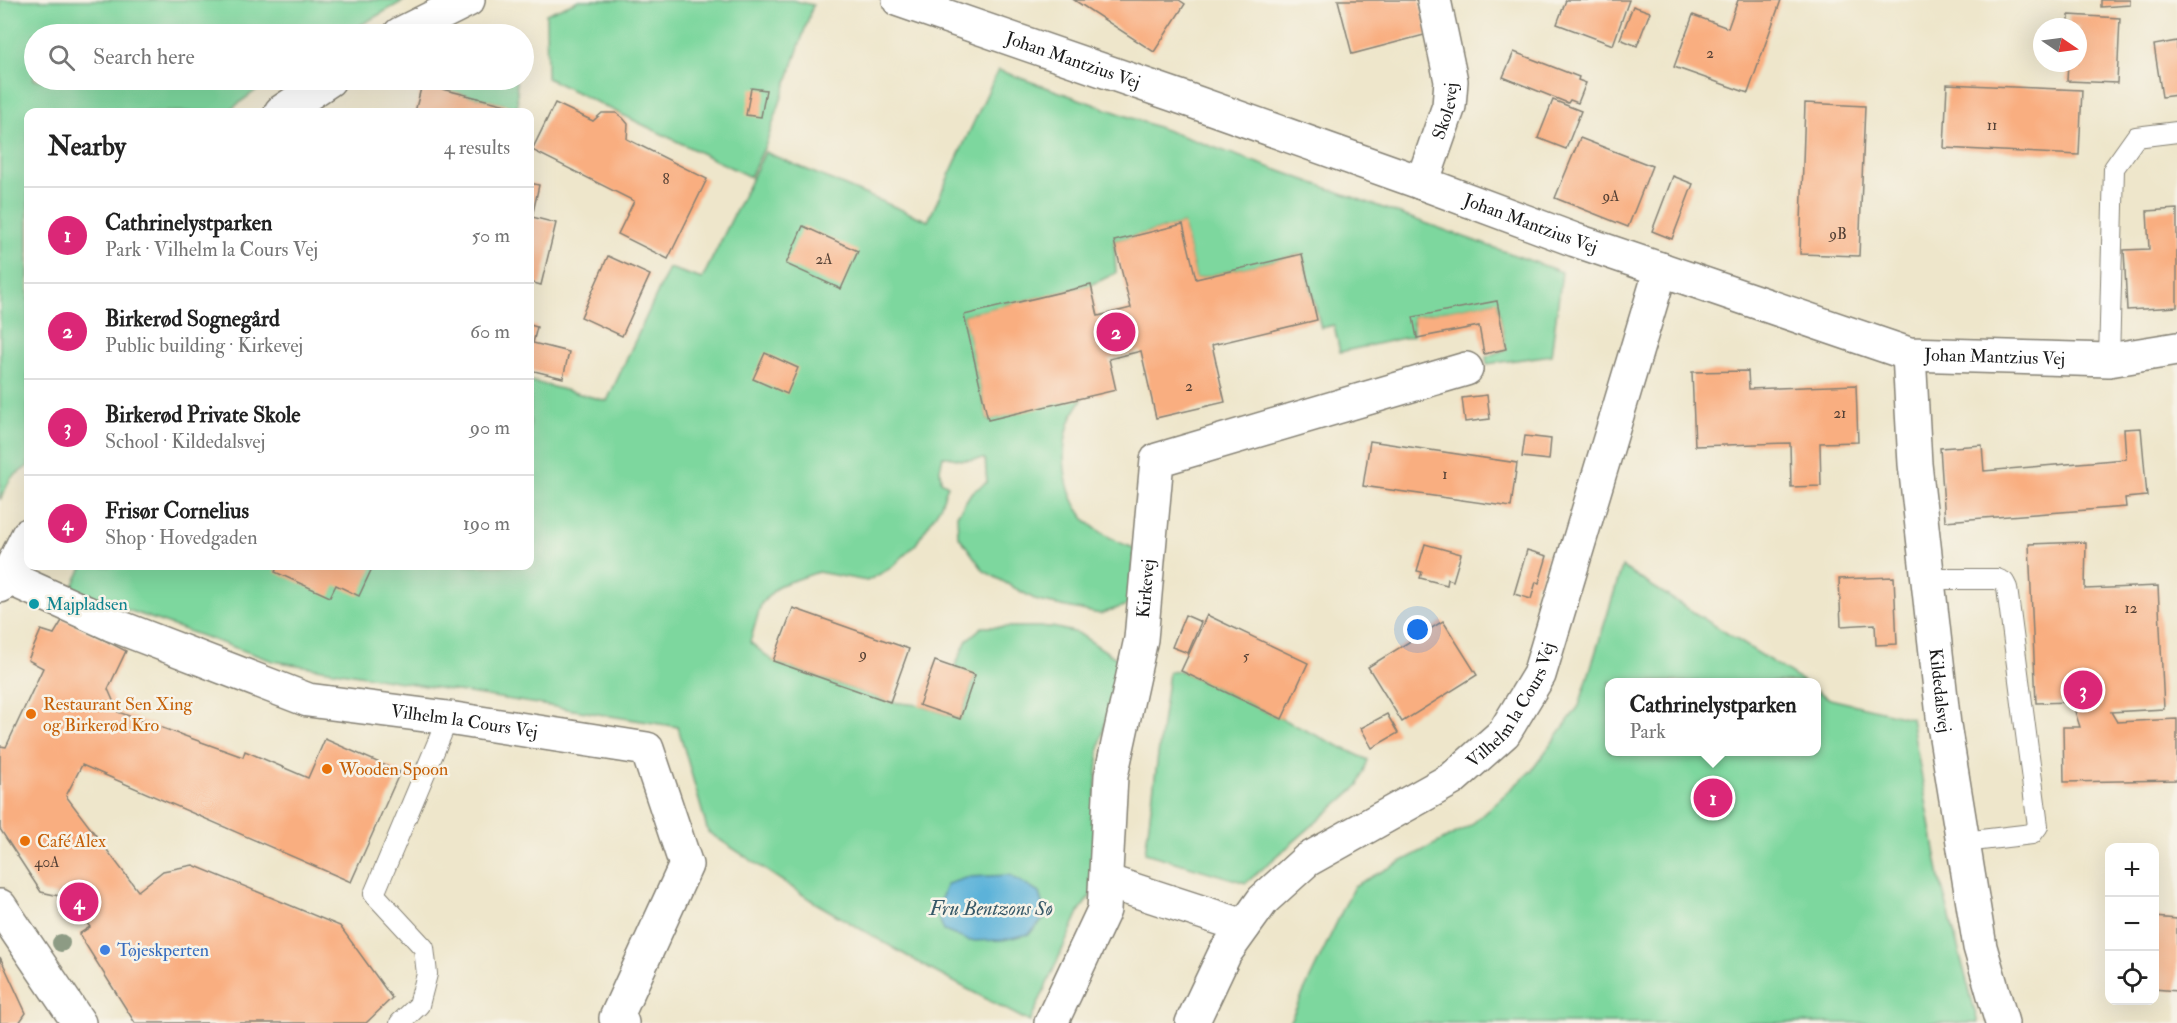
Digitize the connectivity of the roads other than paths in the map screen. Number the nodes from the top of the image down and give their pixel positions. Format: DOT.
graph roads {
  1 [pos="468,0"];
  2 [pos="899,0"];
  3 [pos="1434,0"];
  4 [pos="420,24"];
  5 [pos="314,90"];
  6 [pos="286,108"];
  7 [pos="2177,132"];
  8 [pos="1422,183"];
  9 [pos="1661,269"];
  10 [pos="2177,349"];
  11 [pos="1909,354"];
  12 [pos="2109,360"];
  13 [pos="1466,369"];
  14 [pos="24,543"];
  15 [pos="1928,579"];
  16 [pos="4,582"];
  17 [pos="448,718"];
  18 [pos="1964,842"];
  19 [pos="1106,881"];
  20 [pos="0,906"];
  21 [pos="1244,926"];
  22 [pos="79,1023"];
  23 [pos="400,1023"];
  24 [pos="622,1023"];
  25 [pos="1051,1023"];
  26 [pos="1192,1023"];
  27 [pos="2001,1023"];
  1 -- 4 [label="street"];
  2 -- 8 [label="street, Johan Mantzius Vej"];
  3 -- 8 [label="street, Skolevej"];
  5 -- 6 [label="street"];
  7 -- 12 [label="lane"];
  8 -- 9 [label="street, Johan Mantzius Vej"];
  9 -- 11 [label="street, Johan Mantzius Vej"];
  9 -- 21 [label="street, Vilhelm la Cours Vej"];
  10 -- 12 [label="street, Johan Mantzius Vej"];
  11 -- 12 [label="street, Johan Mantzius Vej"];
  11 -- 15 [label="street, Kildedalsvej"];
  13 -- 19 [label="street, Kirkevej"];
  14 -- 16 [label="street"];
  15 -- 18 [label="street, Kildedalsvej"];
  15 -- 18 [label="lane"];
  16 -- 17 [label="street, Vilhelm la Cours Vej"];
  17 -- 23 [label="lane"];
  17 -- 24 [label="street, Vilhelm la Cours Vej"];
  18 -- 27 [label="street, Kildedalsvej"];
  19 -- 21 [label="street"];
  19 -- 25 [label="street, Kirkevej"];
  20 -- 22 [label="street"];
  21 -- 26 [label="street, Vilhelm la Cours Vej"];
}
